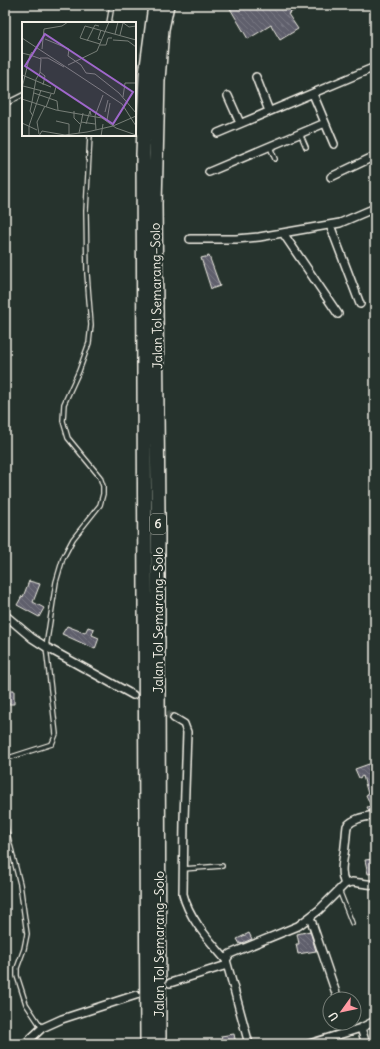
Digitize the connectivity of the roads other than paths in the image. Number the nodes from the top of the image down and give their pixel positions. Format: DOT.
graph roads {
  1 [pos="112,5"];
  2 [pos="154,5"];
  3 [pos="167,5"];
  4 [pos="109,22"];
  5 [pos="375,67"];
  6 [pos="256,77"];
  7 [pos="313,94"];
  8 [pos="22,96"];
  9 [pos="228,96"];
  10 [pos="5,104"];
  11 [pos="270,110"];
  12 [pos="240,123"];
  13 [pos="325,123"];
  14 [pos="218,133"];
  15 [pos="300,133"];
  16 [pos="90,136"];
  17 [pos="334,144"];
  18 [pos="270,146"];
  19 [pos="306,147"];
  20 [pos="375,156"];
  21 [pos="275,159"];
  22 [pos="209,172"];
  23 [pos="331,177"];
  24 [pos="375,208"];
  25 [pos="330,225"];
  26 [pos="283,233"];
  27 [pos="190,239"];
  28 [pos="360,304"];
  29 [pos="338,314"];
  30 [pos="5,615"];
  31 [pos="46,647"];
  32 [pos="133,695"];
  33 [pos="174,718"];
  34 [pos="5,759"];
  35 [pos="375,815"];
  36 [pos="5,825"];
  37 [pos="222,866"];
  38 [pos="183,869"];
  39 [pos="375,885"];
  40 [pos="342,886"];
  41 [pos="310,917"];
  42 [pos="352,923"];
  43 [pos="226,963"];
  44 [pos="170,983"];
  45 [pos="335,991"];
  46 [pos="136,995"];
  47 [pos="375,1021"];
  48 [pos="42,1028"];
  49 [pos="362,1028"];
  50 [pos="349,1031"];
  51 [pos="362,1031"];
  52 [pos="25,1044"];
  53 [pos="147,1044"];
  54 [pos="159,1044"];
  55 [pos="249,1044"];
  56 [pos="308,1044"];
  57 [pos="366,1044"];
  1 -- 4 [label="lane"];
  2 -- 53 [label="highway, Jalan Tol Semarang–Solo / 6"];
  3 -- 54 [label="highway, Jalan Tol Semarang–Solo / 6"];
  5 -- 7 [label="street"];
  6 -- 11 [label="street"];
  7 -- 11 [label="street"];
  7 -- 13 [label="street"];
  8 -- 10 [label="lane"];
  9 -- 12 [label="street"];
  11 -- 12 [label="street"];
  12 -- 14 [label="street"];
  13 -- 15 [label="street"];
  13 -- 17 [label="street"];
  15 -- 18 [label="street"];
  15 -- 19 [label="lane"];
  16 -- 31 [label="lane"];
  18 -- 21 [label="lane"];
  18 -- 22 [label="street"];
  20 -- 23 [label="street"];
  24 -- 25 [label="street"];
  25 -- 26 [label="street"];
  25 -- 28 [label="street"];
  26 -- 27 [label="street"];
  26 -- 29 [label="street"];
  30 -- 31 [label="street"];
  31 -- 32 [label="street"];
  31 -- 34 [label="lane"];
  33 -- 38 [label="street"];
  35 -- 40 [label="street"];
  36 -- 48 [label="lane"];
  37 -- 38 [label="lane"];
  38 -- 43 [label="street"];
  39 -- 40 [label="street"];
  40 -- 41 [label="street"];
  40 -- 42 [label="lane"];
  41 -- 43 [label="street"];
  41 -- 45 [label="street"];
  43 -- 44 [label="street"];
  43 -- 55 [label="street"];
  46 -- 48 [label="street"];
  47 -- 49 [label="street"];
  48 -- 52 [label="street"];
  50 -- 56 [label="street"];
  51 -- 57 [label="street"];
}
